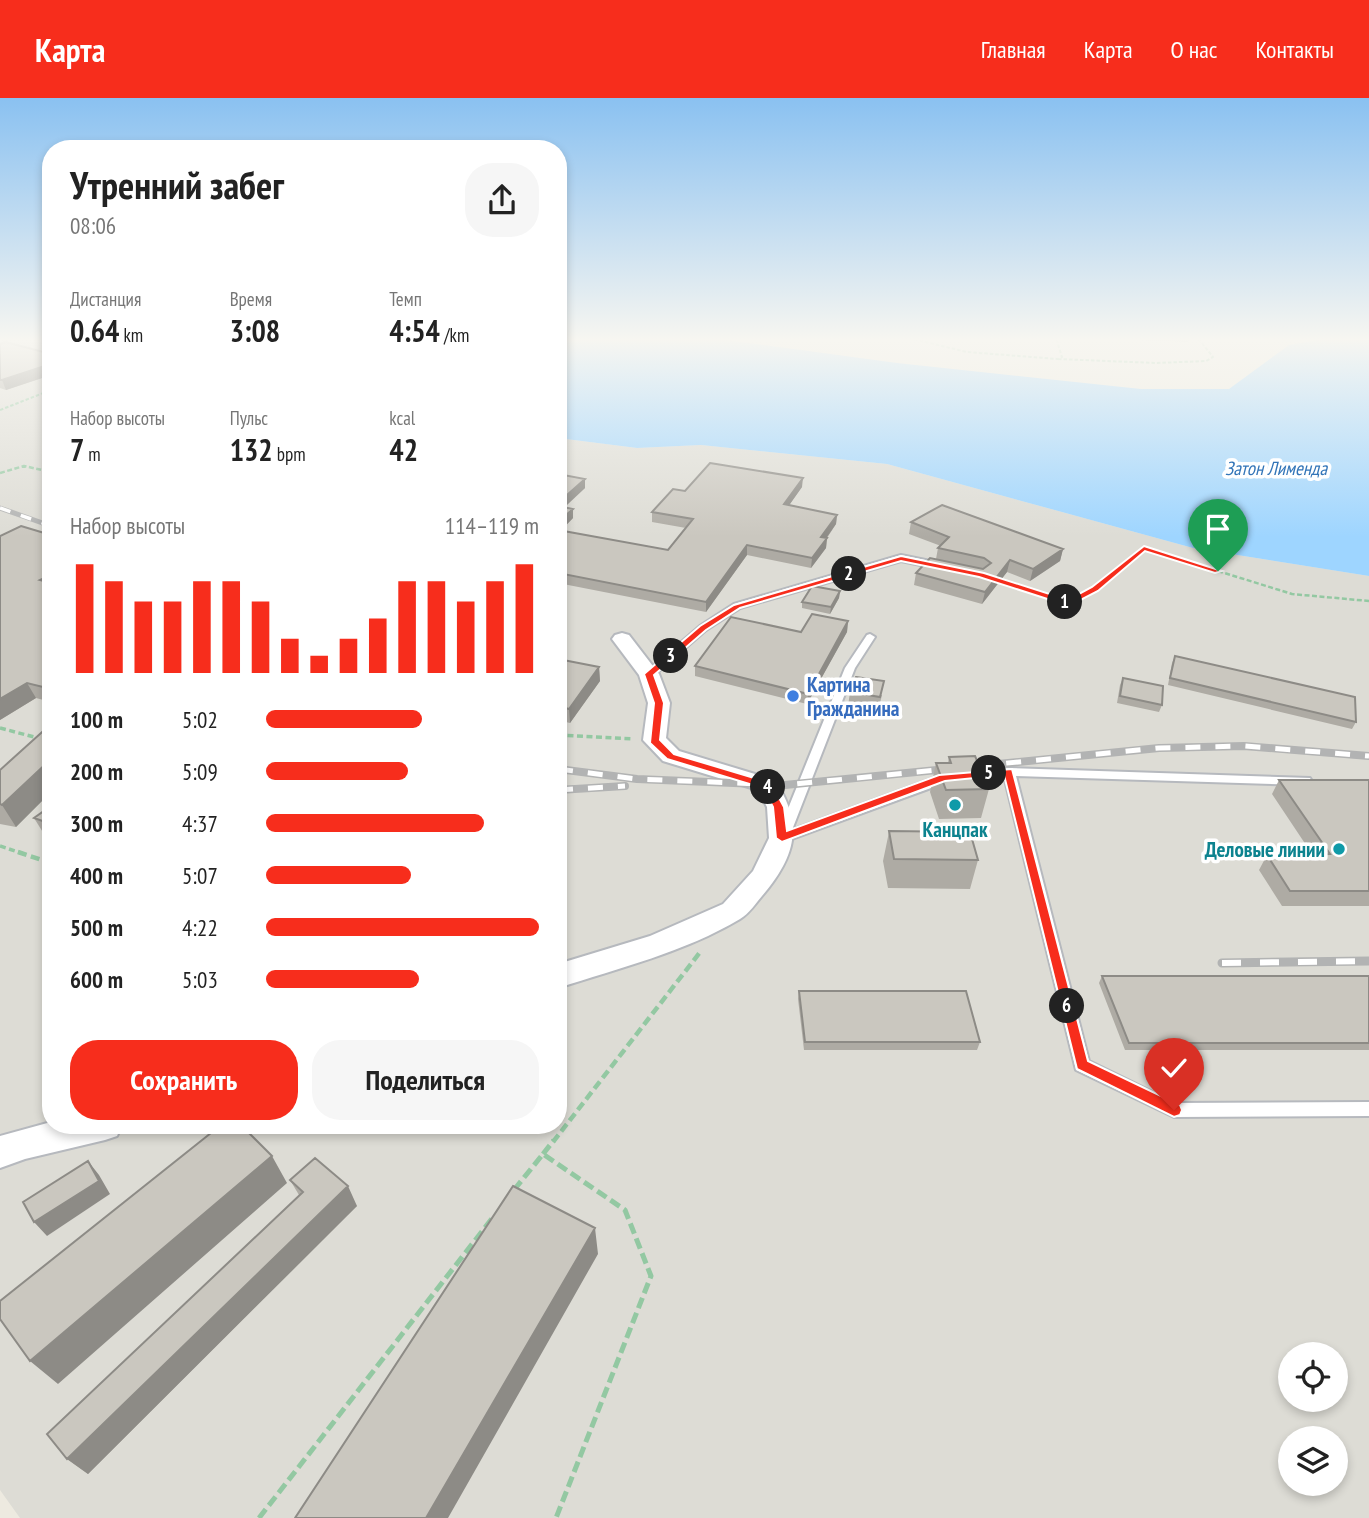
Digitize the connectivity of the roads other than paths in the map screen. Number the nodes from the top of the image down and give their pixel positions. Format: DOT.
graph roads {
  1 [pos="954,569"];
  2 [pos="870,637"];
  3 [pos="622,639"];
  4 [pos="649,674"];
  5 [pos="1009,772"];
  6 [pos="1317,781"];
  7 [pos="782,838"];
  8 [pos="567,973"];
  9 [pos="1369,1109"];
  10 [pos="66,1134"];
  11 [pos="0,1152"];
  1 -- 4 [label="lane"];
  2 -- 7 [label="lane"];
  3 -- 4 [label="street"];
  4 -- 7 [label="street"];
  5 -- 6 [label="lane"];
  5 -- 7 [label="lane"];
  5 -- 9 [label="lane"];
  7 -- 8 [label="street"];
  10 -- 11 [label="street"];
}
